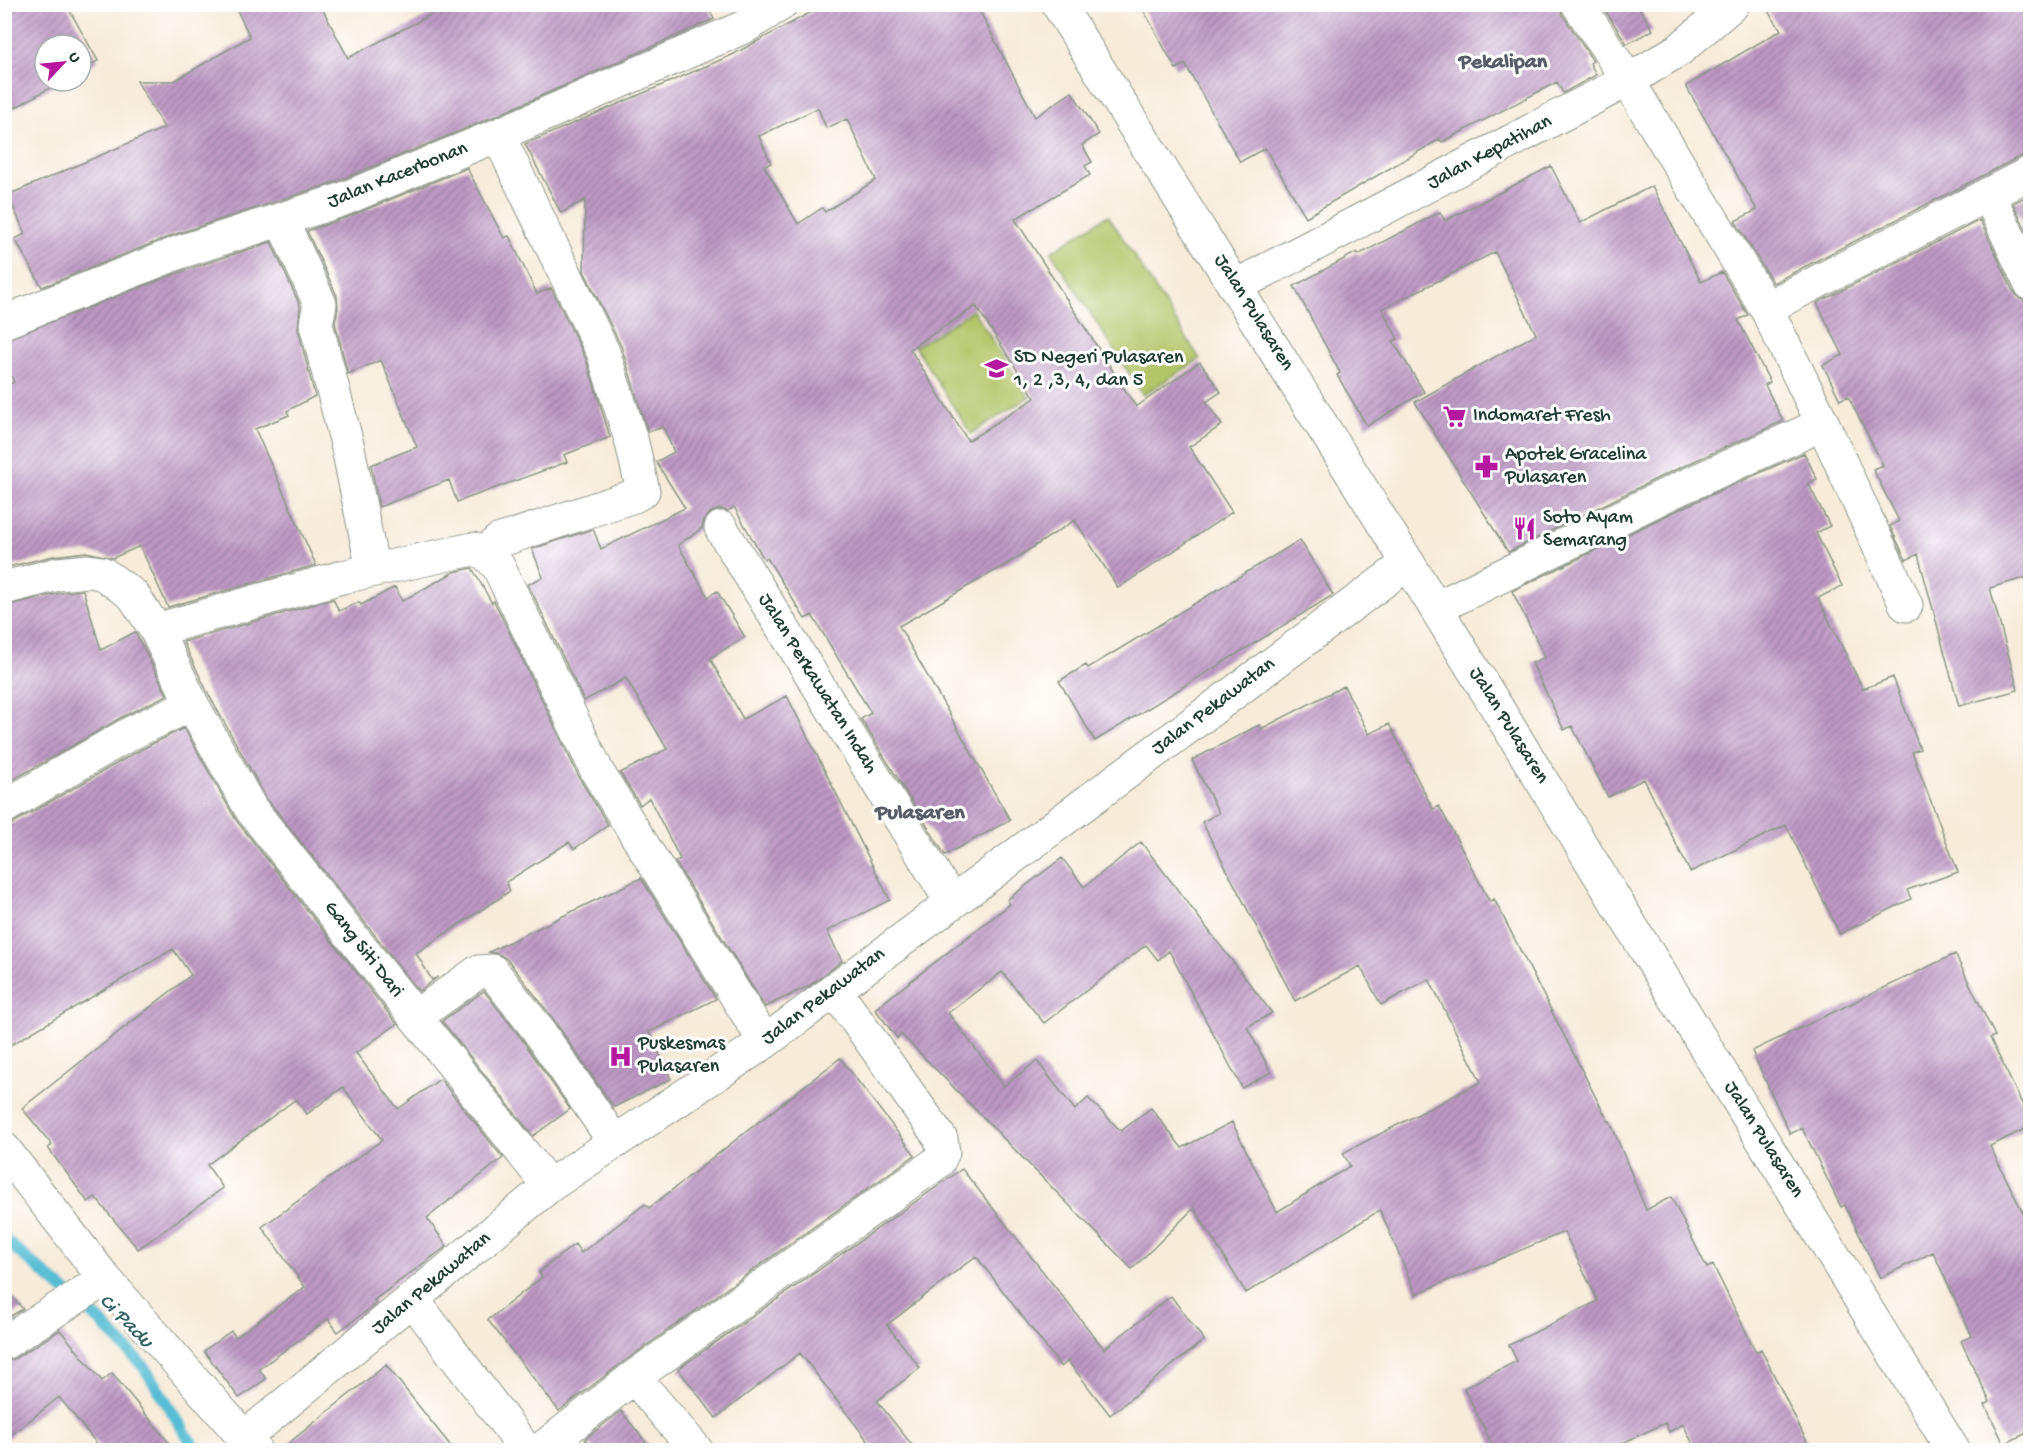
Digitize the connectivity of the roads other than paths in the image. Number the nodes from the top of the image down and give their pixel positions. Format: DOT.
graph roads {
  1 [pos="781,4"];
  2 [pos="1058,4"];
  3 [pos="1578,4"];
  4 [pos="1733,4"];
  5 [pos="1627,81"];
  6 [pos="498,135"];
  7 [pos="2031,173"];
  8 [pos="1989,195"];
  9 [pos="282,221"];
  10 [pos="2031,283"];
  11 [pos="1236,286"];
  12 [pos="1766,308"];
  13 [pos="4,322"];
  14 [pos="1823,424"];
  15 [pos="721,528"];
  16 [pos="485,553"];
  17 [pos="1408,563"];
  18 [pos="373,570"];
  19 [pos="4,588"];
  20 [pos="1906,605"];
  21 [pos="1436,608"];
  22 [pos="156,630"];
  23 [pos="192,704"];
  24 [pos="4,807"];
  25 [pos="951,901"];
  26 [pos="834,989"];
  27 [pos="415,1017"];
  28 [pos="765,1042"];
  29 [pos="614,1141"];
  30 [pos="4,1149"];
  31 [pos="549,1186"];
  32 [pos="95,1286"];
  33 [pos="413,1300"];
  34 [pos="4,1343"];
  35 [pos="634,1377"];
  36 [pos="250,1444"];
  37 [pos="526,1450"];
  38 [pos="540,1450"];
  39 [pos="696,1450"];
  40 [pos="1953,1450"];
  1 -- 6 [label="street, Jalan Kacerbonan"];
  2 -- 11 [label="street, Jalan Pulasaren"];
  3 -- 5 [label="street"];
  4 -- 5 [label="street, Jalan Kepatihan"];
  5 -- 11 [label="street, Jalan Kepatihan"];
  5 -- 12 [label="street"];
  6 -- 9 [label="street, Jalan Kacerbonan"];
  6 -- 16 [label="street"];
  7 -- 8 [label="street"];
  8 -- 10 [label="street"];
  8 -- 12 [label="street"];
  9 -- 13 [label="street, Jalan Kacerbonan"];
  9 -- 18 [label="street"];
  11 -- 17 [label="street, Jalan Pulasaren"];
  12 -- 14 [label="street"];
  14 -- 20 [label="street"];
  14 -- 21 [label="street"];
  15 -- 25 [label="street, Jalan Perkawatan Indah"];
  16 -- 18 [label="street"];
  16 -- 28 [label="street"];
  17 -- 21 [label="street, Jalan Pulasaren"];
  17 -- 25 [label="street, Jalan Pekawatan"];
  18 -- 22 [label="street"];
  19 -- 22 [label="street, Gang Siti Dari"];
  21 -- 40 [label="street, Jalan Pulasaren"];
  22 -- 23 [label="street, Gang Siti Dari"];
  23 -- 24 [label="street"];
  23 -- 27 [label="street, Gang Siti Dari"];
  25 -- 26 [label="street, Jalan Pekawatan"];
  26 -- 28 [label="street, Jalan Pekawatan"];
  26 -- 35 [label="street"];
  27 -- 29 [label="street"];
  27 -- 31 [label="street, Gang Siti Dari"];
  28 -- 29 [label="street, Jalan Pekawatan"];
  29 -- 31 [label="street, Jalan Pekawatan"];
  30 -- 32 [label="street"];
  31 -- 33 [label="street, Jalan Pekawatan"];
  32 -- 34 [label="street"];
  32 -- 36 [label="street"];
  33 -- 36 [label="street, Jalan Pekawatan"];
  33 -- 37 [label="street"];
  35 -- 38 [label="street"];
  35 -- 39 [label="street"];
}
